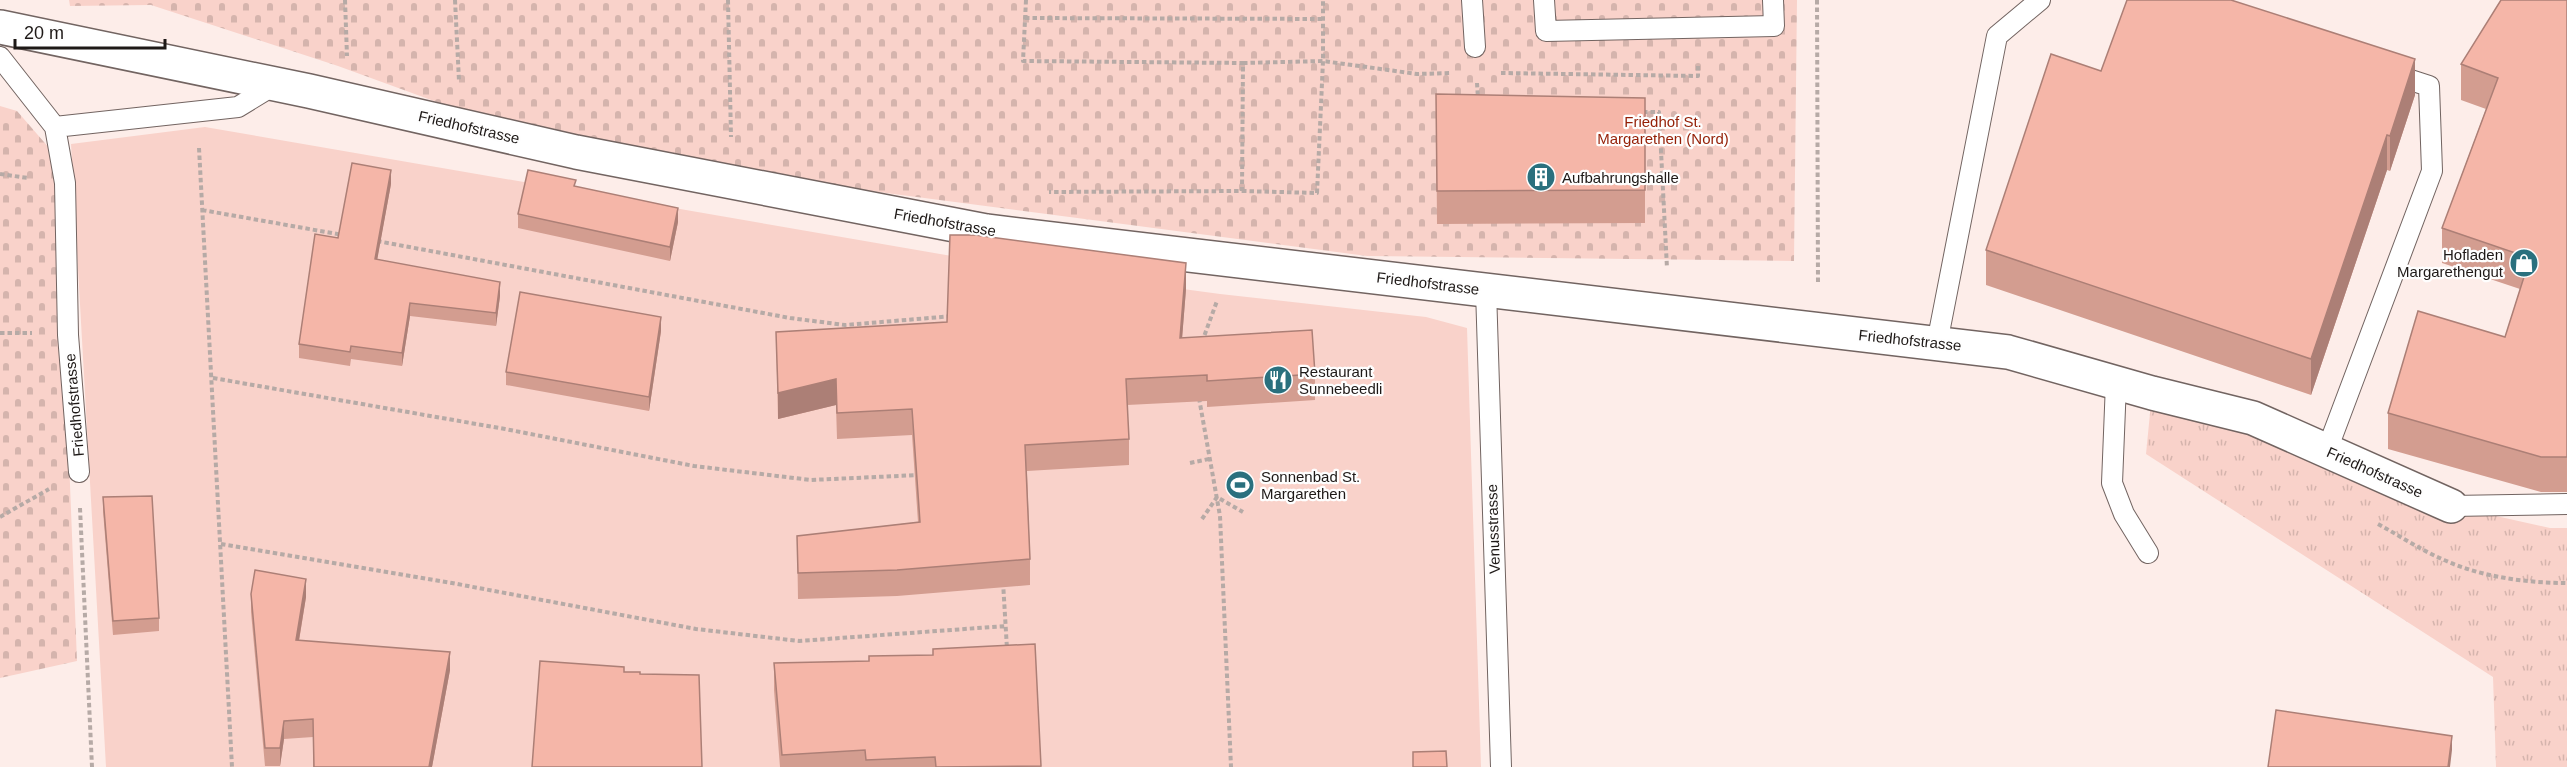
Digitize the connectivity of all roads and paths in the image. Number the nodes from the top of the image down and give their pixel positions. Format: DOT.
graph roads {
  1 [pos="455,0"];
  2 [pos="728,0"];
  3 [pos="1026,0"];
  4 [pos="1323,0"];
  5 [pos="1472,0"];
  6 [pos="1544,0"];
  7 [pos="1773,0"];
  8 [pos="1817,0"];
  9 [pos="2040,0"];
  10 [pos="1025,18"];
  11 [pos="1324,19"];
  12 [pos="0,27"];
  13 [pos="1475,47"];
  14 [pos="0,57"];
  15 [pos="1699,59"];
  16 [pos="1323,61"];
  17 [pos="1243,63"];
  18 [pos="2373,68"];
  19 [pos="1453,73"];
  20 [pos="1477,73"];
  21 [pos="1500,73"];
  22 [pos="274,85"];
  23 [pos="459,85"];
  24 [pos="1478,105"];
  25 [pos="199,111"];
  26 [pos="1636,112"];
  27 [pos="55,127"];
  28 [pos="731,141"];
  29 [pos="1242,191"];
  30 [pos="1042,192"];
  31 [pos="202,210"];
  32 [pos="352,237"];
  33 [pos="375,241"];
  34 [pos="1220,259"];
  35 [pos="1486,290"];
  36 [pos="1669,311"];
  37 [pos="956,316"];
  38 [pos="1818,328"];
  39 [pos="1937,343"];
  40 [pos="1201,346"];
  41 [pos="213,378"];
  42 [pos="2116,383"];
  43 [pos="1197,389"];
  44 [pos="2327,450"];
  45 [pos="1209,459"];
  46 [pos="1190,463"];
  47 [pos="79,472"];
  48 [pos="928,475"];
  49 [pos="1217,497"];
  50 [pos="2567,504"];
  51 [pos="2451,506"];
  52 [pos="1243,512"];
  53 [pos="0,517"];
  54 [pos="1203,519"];
  55 [pos="221,544"];
  56 [pos="2148,553"];
  57 [pos="1003,579"];
  58 [pos="1006,626"];
  59 [pos="1007,650"];
  60 [pos="92,767"];
  61 [pos="232,767"];
  62 [pos="1231,767"];
  63 [pos="1501,767"];
  1 -- 23 [label="path"];
  2 -- 28 [label="path"];
  3 -- 10 [label="path"];
  4 -- 11 [label="path"];
  5 -- 13 [label="lane"];
  6 -- 7 [label="lane"];
  8 -- 38 [label="path"];
  9 -- 39 [label="lane"];
  10 -- 11 [label="path"];
  10 -- 17 [label="path"];
  11 -- 16 [label="path"];
  12 -- 22 [label="street, Friedhofstrasse"];
  14 -- 27 [label="lane"];
  15 -- 21 [label="path"];
  16 -- 17 [label="path"];
  16 -- 19 [label="path"];
  16 -- 29 [label="path"];
  17 -- 29 [label="path"];
  18 -- 44 [label="lane"];
  20 -- 24 [label="path"];
  22 -- 25 [label="lane"];
  22 -- 34 [label="street, Friedhofstrasse"];
  25 -- 27 [label="lane"];
  25 -- 31 [label="path"];
  26 -- 36 [label="path"];
  27 -- 47 [label="lane, Friedhofstrasse"];
  29 -- 30 [label="path"];
  31 -- 32 [label="path"];
  31 -- 41 [label="path"];
  33 -- 37 [label="path"];
  34 -- 35 [label="street, Friedhofstrasse"];
  34 -- 40 [label="path"];
  35 -- 36 [label="street, Friedhofstrasse"];
  35 -- 63 [label="lane, Venusstrasse"];
  36 -- 38 [label="street, Friedhofstrasse"];
  38 -- 39 [label="street, Friedhofstrasse"];
  39 -- 42 [label="street, Friedhofstrasse"];
  41 -- 48 [label="path"];
  41 -- 55 [label="path"];
  42 -- 44 [label="street, Friedhofstrasse"];
  42 -- 56 [label="lane"];
  43 -- 45 [label="path"];
  44 -- 51 [label="street, Friedhofstrasse"];
  45 -- 46 [label="path"];
  45 -- 49 [label="path"];
  47 -- 53 [label="path"];
  47 -- 60 [label="path, Friedhofstrasse"];
  49 -- 52 [label="path"];
  49 -- 54 [label="path"];
  49 -- 62 [label="path"];
  50 -- 51 [label="lane, Friedhofstrasse"];
  55 -- 58 [label="path"];
  55 -- 61 [label="path"];
  57 -- 58 [label="path"];
  58 -- 59 [label="path"];
}
